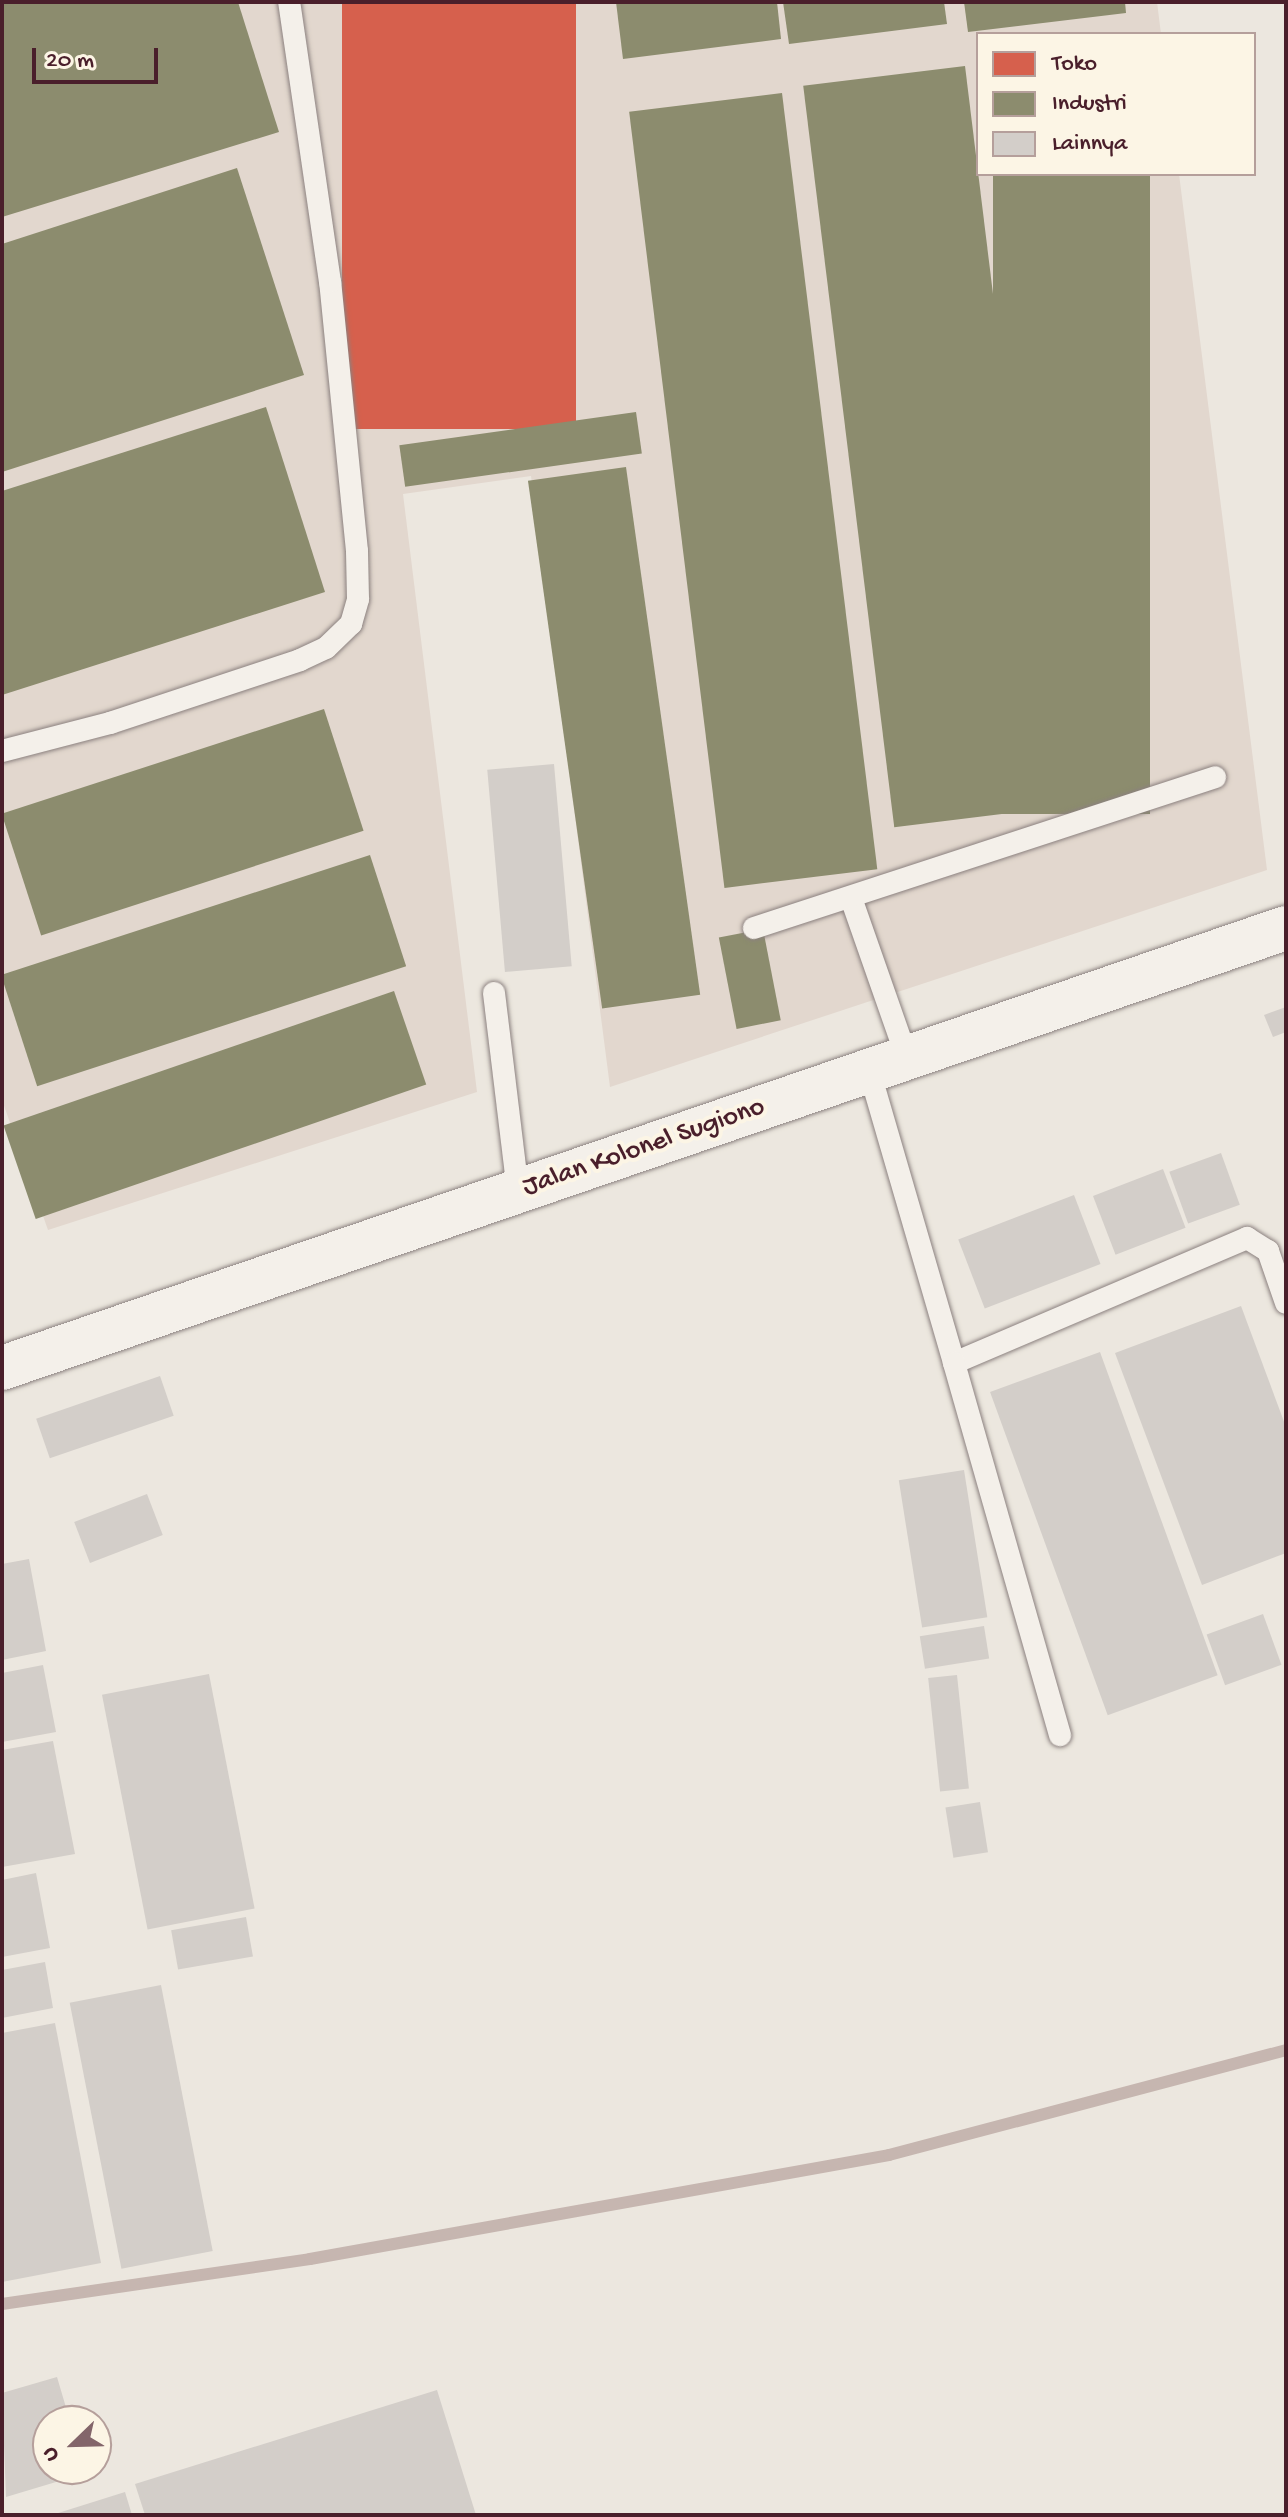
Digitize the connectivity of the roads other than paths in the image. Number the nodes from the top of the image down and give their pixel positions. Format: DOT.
graph roads {
  1 [pos="289,2"];
  2 [pos="2,751"];
  3 [pos="1215,777"];
  4 [pos="851,898"];
  5 [pos="754,928"];
  6 [pos="1286,928"];
  7 [pos="494,993"];
  8 [pos="888,1064"];
  9 [pos="518,1191"];
  10 [pos="1286,1303"];
  11 [pos="954,1363"];
  12 [pos="2,1368"];
  13 [pos="1060,1735"];
  1 -- 2 [label="lane"];
  3 -- 4 [label="lane"];
  4 -- 5 [label="lane"];
  4 -- 8 [label="lane"];
  6 -- 8 [label="main road, Jalan Kolonel Sugiono"];
  7 -- 9 [label="lane"];
  8 -- 9 [label="main road, Jalan Kolonel Sugiono"];
  8 -- 11 [label="lane"];
  9 -- 12 [label="main road, Jalan Kolonel Sugiono"];
  10 -- 11 [label="lane"];
  11 -- 13 [label="lane"];
}
